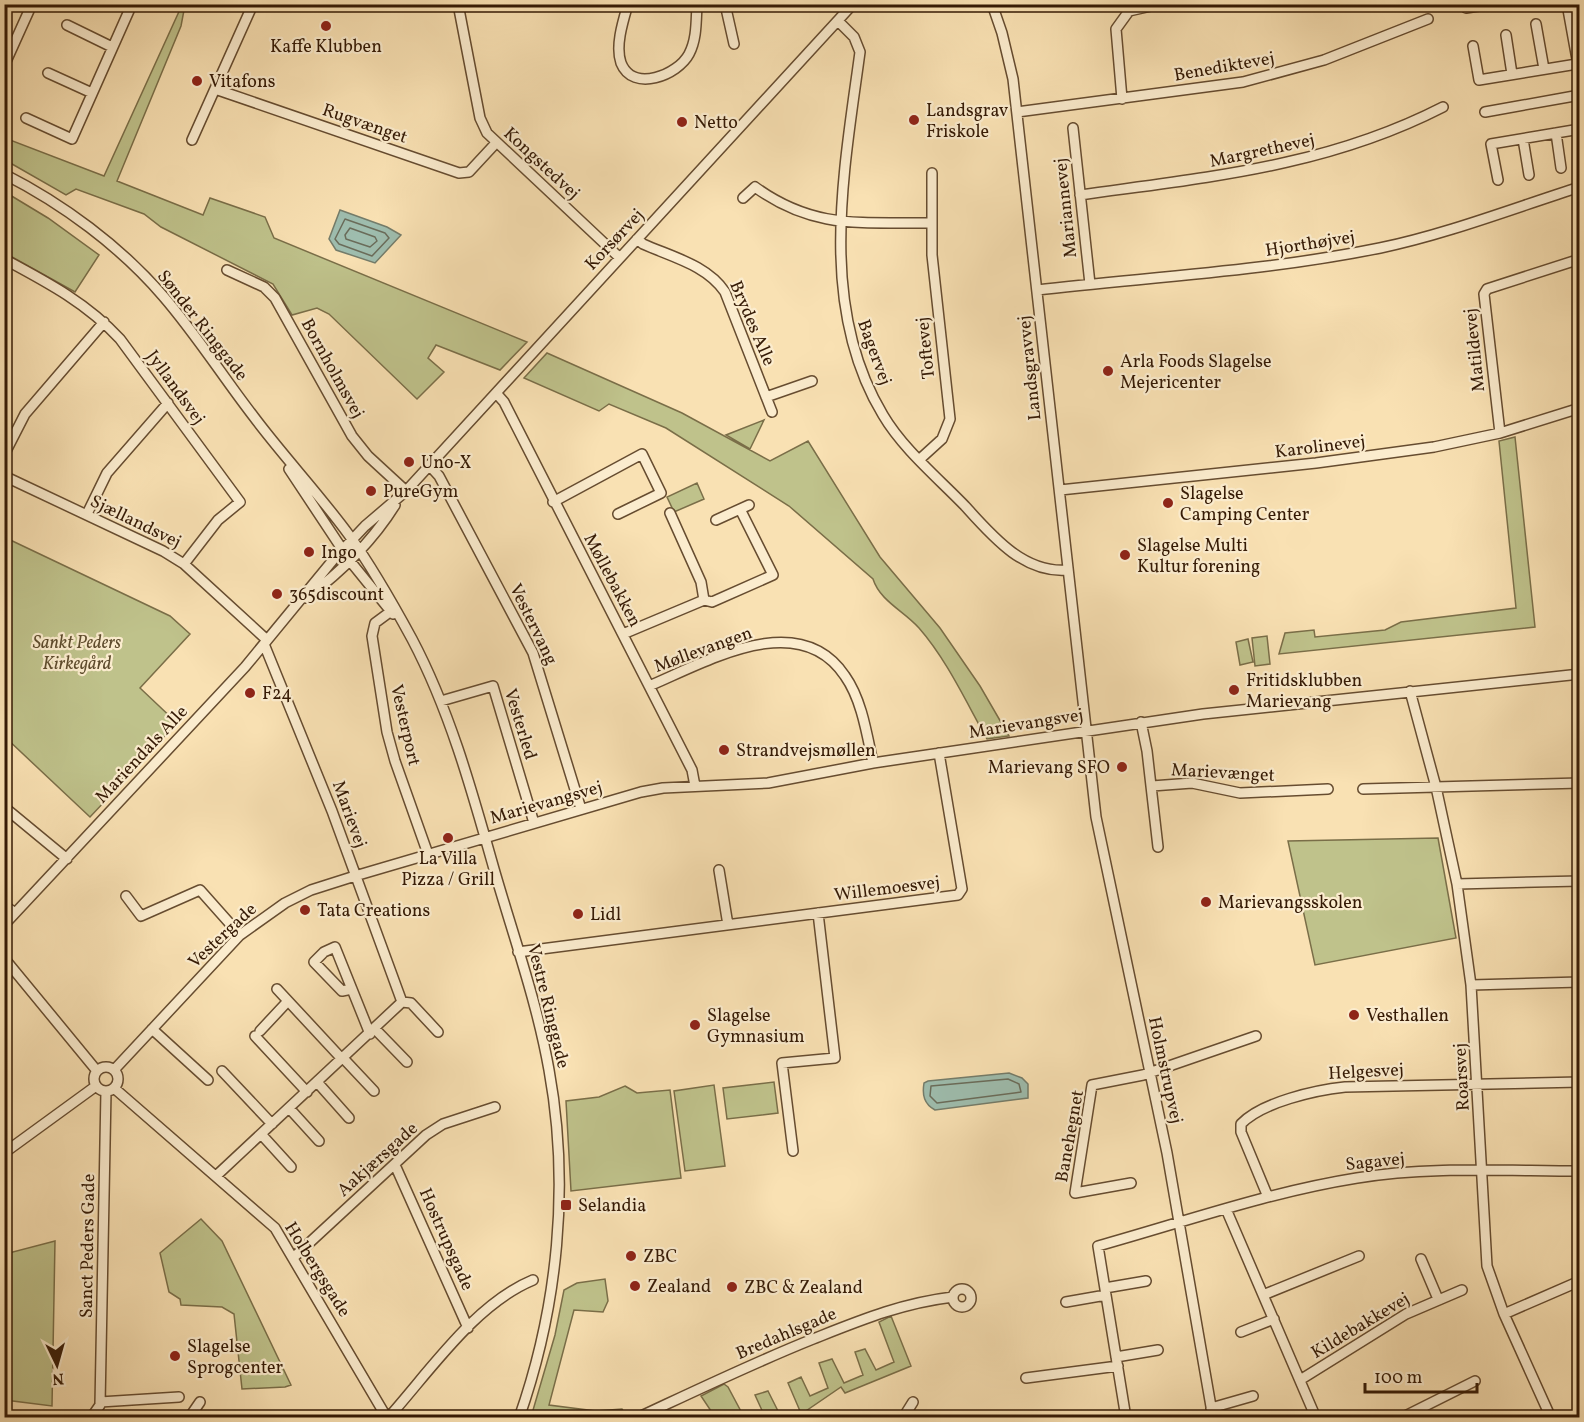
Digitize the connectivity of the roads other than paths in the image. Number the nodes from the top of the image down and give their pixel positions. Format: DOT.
graph roads {
  1 [pos="32,4"];
  2 [pos="132,4"];
  3 [pos="253,4"];
  4 [pos="458,4"];
  5 [pos="628,4"];
  6 [pos="698,4"];
  7 [pos="725,4"];
  8 [pos="853,4"];
  9 [pos="992,4"];
  10 [pos="1160,4"];
  11 [pos="1491,4"];
  12 [pos="1566,4"];
  13 [pos="1466,8"];
  14 [pos="1428,19"];
  15 [pos="838,21"];
  16 [pos="1536,24"];
  17 [pos="66,25"];
  18 [pos="1575,28"];
  19 [pos="1506,35"];
  20 [pos="734,44"];
  21 [pos="1473,46"];
  22 [pos="112,47"];
  23 [pos="1577,64"];
  24 [pos="4,66"];
  25 [pos="1545,69"];
  26 [pos="48,73"];
  27 [pos="1512,74"];
  28 [pos="1580,76"];
  29 [pos="215,89"];
  30 [pos="92,93"];
  31 [pos="1580,95"];
  32 [pos="1122,99"];
  33 [pos="1443,107"];
  34 [pos="1017,112"];
  35 [pos="1485,112"];
  36 [pos="26,118"];
  37 [pos="1074,128"];
  38 [pos="1580,129"];
  39 [pos="1556,133"];
  40 [pos="1523,139"];
  41 [pos="192,140"];
  42 [pos="495,144"];
  43 [pos="1561,168"];
  44 [pos="932,172"];
  45 [pos="4,174"];
  46 [pos="1529,175"];
  47 [pos="1498,180"];
  48 [pos="1580,187"];
  49 [pos="1080,195"];
  50 [pos="743,198"];
  51 [pos="843,221"];
  52 [pos="931,223"];
  53 [pos="637,239"];
  54 [pos="620,258"];
  55 [pos="4,259"];
  56 [pos="1580,259"];
  57 [pos="227,270"];
  58 [pos="1090,284"];
  59 [pos="1037,290"];
  60 [pos="105,322"];
  61 [pos="812,381"];
  62 [pos="496,393"];
  63 [pos="766,397"];
  64 [pos="168,403"];
  65 [pos="1580,408"];
  66 [pos="772,412"];
  67 [pos="254,417"];
  68 [pos="1500,433"];
  69 [pos="4,455"];
  70 [pos="920,459"];
  71 [pos="429,465"];
  72 [pos="4,476"];
  73 [pos="1060,490"];
  74 [pos="403,494"];
  75 [pos="553,502"];
  76 [pos="670,513"];
  77 [pos="87,514"];
  78 [pos="618,514"];
  79 [pos="716,520"];
  80 [pos="351,550"];
  81 [pos="184,564"];
  82 [pos="1068,570"];
  83 [pos="704,600"];
  84 [pos="392,611"];
  85 [pos="623,634"];
  86 [pos="265,642"];
  87 [pos="1580,674"];
  88 [pos="649,686"];
  89 [pos="1410,691"];
  90 [pos="441,701"];
  91 [pos="1141,722"];
  92 [pos="1085,730"];
  93 [pos="939,753"];
  94 [pos="873,763"];
  95 [pos="1580,783"];
  96 [pos="695,786"];
  97 [pos="1152,786"];
  98 [pos="1436,786"];
  99 [pos="1328,789"];
  100 [pos="1363,789"];
  101 [pos="4,807"];
  102 [pos="581,809"];
  103 [pos="534,823"];
  104 [pos="485,837"];
  105 [pos="1158,847"];
  106 [pos="428,854"];
  107 [pos="67,859"];
  108 [pos="719,870"];
  109 [pos="355,876"];
  110 [pos="1580,881"];
  111 [pos="1457,884"];
  112 [pos="126,896"];
  113 [pos="4,905"];
  114 [pos="15,913"];
  115 [pos="818,913"];
  116 [pos="4,925"];
  117 [pos="728,925"];
  118 [pos="240,935"];
  119 [pos="518,952"];
  120 [pos="4,958"];
  121 [pos="1580,982"];
  122 [pos="1471,985"];
  123 [pos="277,989"];
  124 [pos="352,989"];
  125 [pos="402,999"];
  126 [pos="288,1002"];
  127 [pos="152,1029"];
  128 [pos="372,1031"];
  129 [pos="438,1032"];
  130 [pos="1256,1036"];
  131 [pos="343,1059"];
  132 [pos="406,1062"];
  133 [pos="114,1070"];
  134 [pos="98,1071"];
  135 [pos="222,1071"];
  136 [pos="1150,1072"];
  137 [pos="208,1080"];
  138 [pos="317,1082"];
  139 [pos="1580,1082"];
  140 [pos="1478,1084"];
  141 [pos="96,1086"];
  142 [pos="110,1090"];
  143 [pos="374,1091"];
  144 [pos="307,1092"];
  145 [pos="495,1107"];
  146 [pos="289,1108"];
  147 [pos="349,1118"];
  148 [pos="272,1124"];
  149 [pos="261,1134"];
  150 [pos="319,1141"];
  151 [pos="792,1151"];
  152 [pos="4,1153"];
  153 [pos="395,1165"];
  154 [pos="291,1167"];
  155 [pos="1580,1171"];
  156 [pos="1481,1172"];
  157 [pos="216,1176"];
  158 [pos="1131,1184"];
  159 [pos="1268,1197"];
  160 [pos="1226,1209"];
  161 [pos="1179,1223"];
  162 [pos="1359,1256"];
  163 [pos="294,1257"];
  164 [pos="1421,1259"];
  165 [pos="533,1280"];
  166 [pos="1146,1281"];
  167 [pos="1580,1281"];
  168 [pos="1462,1290"];
  169 [pos="1106,1292"];
  170 [pos="1263,1295"];
  171 [pos="953,1297"];
  172 [pos="1438,1299"];
  173 [pos="1066,1302"];
  174 [pos="1504,1314"];
  175 [pos="1274,1319"];
  176 [pos="468,1328"];
  177 [pos="1241,1332"];
  178 [pos="1158,1350"];
  179 [pos="1117,1361"];
  180 [pos="1026,1378"];
  181 [pos="1300,1380"];
  182 [pos="1475,1381"];
  183 [pos="1253,1396"];
  184 [pos="179,1397"];
  185 [pos="100,1402"];
  186 [pos="200,1402"];
  187 [pos="913,1402"];
  188 [pos="1212,1413"];
  189 [pos="91,1418"];
  190 [pos="189,1418"];
  191 [pos="388,1418"];
  192 [pos="519,1418"];
  193 [pos="637,1418"];
  194 [pos="903,1418"];
  195 [pos="1126,1418"];
  196 [pos="1316,1418"];
  197 [pos="1401,1418"];
  198 [pos="1551,1418"];
  1 -- 24 [label="street"];
  2 -- 22 [label="street"];
  3 -- 29 [label="street"];
  4 -- 42 [label="street, Kongstedvej"];
  5 -- 6 [label="street"];
  7 -- 20 [label="street"];
  8 -- 15 [label="street, Korsørvej"];
  9 -- 34 [label="street, Landsgravvej"];
  10 -- 32 [label="street"];
  11 -- 13 [label="street"];
  12 -- 18 [label="street"];
  14 -- 32 [label="street, Benediktevej"];
  15 -- 51 [label="street, Bagervej"];
  15 -- 53 [label="street, Korsørvej"];
  16 -- 25 [label="street"];
  17 -- 22 [label="street"];
  18 -- 23 [label="street"];
  19 -- 27 [label="street"];
  21 -- 27 [label="street"];
  22 -- 30 [label="street"];
  23 -- 25 [label="street"];
  23 -- 28 [label="street"];
  25 -- 27 [label="street"];
  26 -- 30 [label="street"];
  29 -- 41 [label="street"];
  29 -- 42 [label="street, Rugvænget"];
  30 -- 36 [label="street"];
  31 -- 35 [label="street"];
  32 -- 34 [label="street, Benediktevej"];
  33 -- 49 [label="street, Margrethevej"];
  34 -- 59 [label="street, Landsgravvej"];
  37 -- 49 [label="street, Mariannevej"];
  38 -- 39 [label="street"];
  39 -- 40 [label="street"];
  39 -- 43 [label="street"];
  40 -- 46 [label="street"];
  40 -- 47 [label="street"];
  42 -- 54 [label="street, Kongstedvej"];
  44 -- 52 [label="street, Toftevej"];
  45 -- 67 [label="street, Sønder Ringgade"];
  48 -- 58 [label="street, Hjorthøjvej"];
  49 -- 58 [label="street, Mariannevej"];
  50 -- 51 [label="street"];
  51 -- 52 [label="street"];
  51 -- 70 [label="street, Bagervej"];
  52 -- 70 [label="street, Toftevej"];
  53 -- 54 [label="street, Korsørvej"];
  53 -- 63 [label="street, Brydes Alle"];
  54 -- 62 [label="street, Korsørvej"];
  55 -- 60 [label="street, Jyllandsvej"];
  56 -- 68 [label="street, Matildevej"];
  57 -- 74 [label="street, Bornholmsvej"];
  58 -- 59 [label="street, Hjorthøjvej"];
  59 -- 73 [label="street, Landsgravvej"];
  60 -- 64 [label="street, Jyllandsvej"];
  60 -- 69 [label="street"];
  61 -- 63 [label="street"];
  62 -- 71 [label="street, Korsørvej"];
  62 -- 75 [label="street, Møllebakken"];
  63 -- 66 [label="street, Brydes Alle"];
  64 -- 77 [label="street"];
  64 -- 81 [label="street, Jyllandsvej"];
  65 -- 68 [label="street, Karolinevej"];
  67 -- 80 [label="street, Sønder Ringgade"];
  67 -- 80 [label="street, Sønder Ringgade"];
  68 -- 73 [label="street, Karolinevej"];
  70 -- 82 [label="street, Bagervej"];
  71 -- 74 [label="street, Korsørvej"];
  71 -- 102 [label="street, Vestervang"];
  72 -- 77 [label="street, Sjællandsvej"];
  73 -- 82 [label="street, Landsgravvej"];
  74 -- 80 [label="street, Korsørvej"];
  75 -- 78 [label="street"];
  75 -- 85 [label="street, Møllebakken"];
  76 -- 83 [label="street"];
  77 -- 81 [label="street, Sjællandsvej"];
  79 -- 83 [label="street"];
  80 -- 84 [label="street, Vestre Ringgade"];
  80 -- 84 [label="street, Vestre Ringgade"];
  80 -- 86 [label="street, Mariendals Alle"];
  81 -- 86 [label="street, Sjællandsvej"];
  82 -- 92 [label="street, Landsgravvej"];
  83 -- 85 [label="street"];
  84 -- 90 [label="street, Vestre Ringgade"];
  84 -- 106 [label="street, Vesterport"];
  85 -- 88 [label="street, Møllebakken"];
  86 -- 107 [label="street, Mariendals Alle"];
  86 -- 109 [label="street, Marievej"];
  87 -- 89 [label="street, Marievangsvej"];
  88 -- 94 [label="street, Møllevangen"];
  88 -- 96 [label="street, Møllebakken"];
  89 -- 91 [label="street, Marievangsvej"];
  89 -- 98 [label="street, Roarsvej"];
  90 -- 103 [label="street, Vesterled"];
  90 -- 104 [label="street, Vestre Ringgade"];
  91 -- 92 [label="street, Marievangsvej"];
  91 -- 97 [label="street"];
  92 -- 93 [label="street, Marievangsvej"];
  92 -- 136 [label="street, Holmstrupvej"];
  93 -- 94 [label="street, Marievangsvej"];
  93 -- 115 [label="street, Willemoesvej"];
  94 -- 96 [label="street, Marievangsvej"];
  95 -- 98 [label="street"];
  96 -- 102 [label="street, Marievangsvej"];
  97 -- 99 [label="street, Marievænget"];
  97 -- 105 [label="street"];
  98 -- 100 [label="street"];
  98 -- 111 [label="street, Roarsvej"];
  101 -- 107 [label="street"];
  102 -- 103 [label="street, Marievangsvej"];
  103 -- 104 [label="street, Marievangsvej"];
  104 -- 106 [label="street, Vestergade"];
  104 -- 119 [label="street, Vestre Ringgade"];
  106 -- 109 [label="street, Vestergade"];
  107 -- 114 [label="street, Mariendals Alle"];
  108 -- 117 [label="street"];
  109 -- 118 [label="street, Vestergade"];
  109 -- 125 [label="street, Marievej"];
  110 -- 111 [label="street"];
  111 -- 122 [label="street, Roarsvej"];
  112 -- 118 [label="street"];
  113 -- 114 [label="street"];
  114 -- 116 [label="street, Mariendals Alle"];
  115 -- 117 [label="street, Willemoesvej"];
  115 -- 151 [label="street, Willemoesvej"];
  117 -- 119 [label="street, Willemoesvej"];
  118 -- 127 [label="street, Vestergade"];
  119 -- 192 [label="street, Vestre Ringgade"];
  120 -- 134 [label="street"];
  121 -- 122 [label="street"];
  122 -- 140 [label="street, Roarsvej"];
  123 -- 126 [label="street"];
  124 -- 124 [label="street"];
  124 -- 128 [label="street"];
  125 -- 128 [label="street"];
  125 -- 129 [label="street"];
  126 -- 131 [label="street"];
  126 -- 144 [label="street"];
  127 -- 133 [label="street, Vestergade"];
  127 -- 137 [label="street"];
  128 -- 131 [label="street"];
  128 -- 132 [label="street"];
  130 -- 136 [label="street"];
  131 -- 138 [label="street"];
  131 -- 143 [label="street"];
  133 -- 134 [label="street"];
  133 -- 142 [label="street"];
  134 -- 141 [label="street"];
  135 -- 148 [label="street"];
  136 -- 158 [label="street, Banehegnet"];
  136 -- 161 [label="street, Holmstrupvej"];
  138 -- 144 [label="street"];
  138 -- 147 [label="street"];
  139 -- 140 [label="street, Helgesvej"];
  140 -- 156 [label="street, Roarsvej"];
  140 -- 159 [label="street, Helgesvej"];
  141 -- 142 [label="street"];
  141 -- 152 [label="street"];
  142 -- 157 [label="street, Holbergsgade"];
  142 -- 185 [label="street, Sanct Peders Gade"];
  144 -- 146 [label="street"];
  145 -- 153 [label="street, Aakjærsgade"];
  146 -- 148 [label="street"];
  146 -- 150 [label="street"];
  148 -- 149 [label="street"];
  149 -- 154 [label="street"];
  149 -- 157 [label="street"];
  153 -- 163 [label="street, Aakjærsgade"];
  153 -- 176 [label="street, Hostrupsgade"];
  155 -- 156 [label="street, Sagavej"];
  156 -- 159 [label="street, Sagavej"];
  156 -- 174 [label="street, Roarsvej"];
  157 -- 163 [label="street, Holbergsgade"];
  159 -- 160 [label="street, Sagavej"];
  160 -- 161 [label="street, Sagavej"];
  160 -- 170 [label="street"];
  161 -- 169 [label="street, Sagavej"];
  161 -- 188 [label="street, Holmstrupvej"];
  162 -- 170 [label="street"];
  163 -- 191 [label="street, Holbergsgade"];
  164 -- 172 [label="street, Kildebakkevej"];
  165 -- 176 [label="street"];
  166 -- 169 [label="street"];
  167 -- 174 [label="street"];
  168 -- 172 [label="street, Kildebakkevej"];
  169 -- 173 [label="street"];
  169 -- 179 [label="street"];
  170 -- 175 [label="street"];
  171 -- 193 [label="street, Bredahlsgade"];
  172 -- 181 [label="street, Kildebakkevej"];
  174 -- 198 [label="street, Roarsvej"];
  175 -- 177 [label="street"];
  175 -- 181 [label="street"];
  176 -- 191 [label="street"];
  178 -- 179 [label="street"];
  179 -- 180 [label="street"];
  179 -- 195 [label="street"];
  181 -- 196 [label="street"];
  182 -- 197 [label="street"];
  183 -- 188 [label="street"];
  184 -- 185 [label="street"];
  185 -- 189 [label="street, Sanct Peders Gade"];
  186 -- 190 [label="street"];
  187 -- 194 [label="street"];
}
